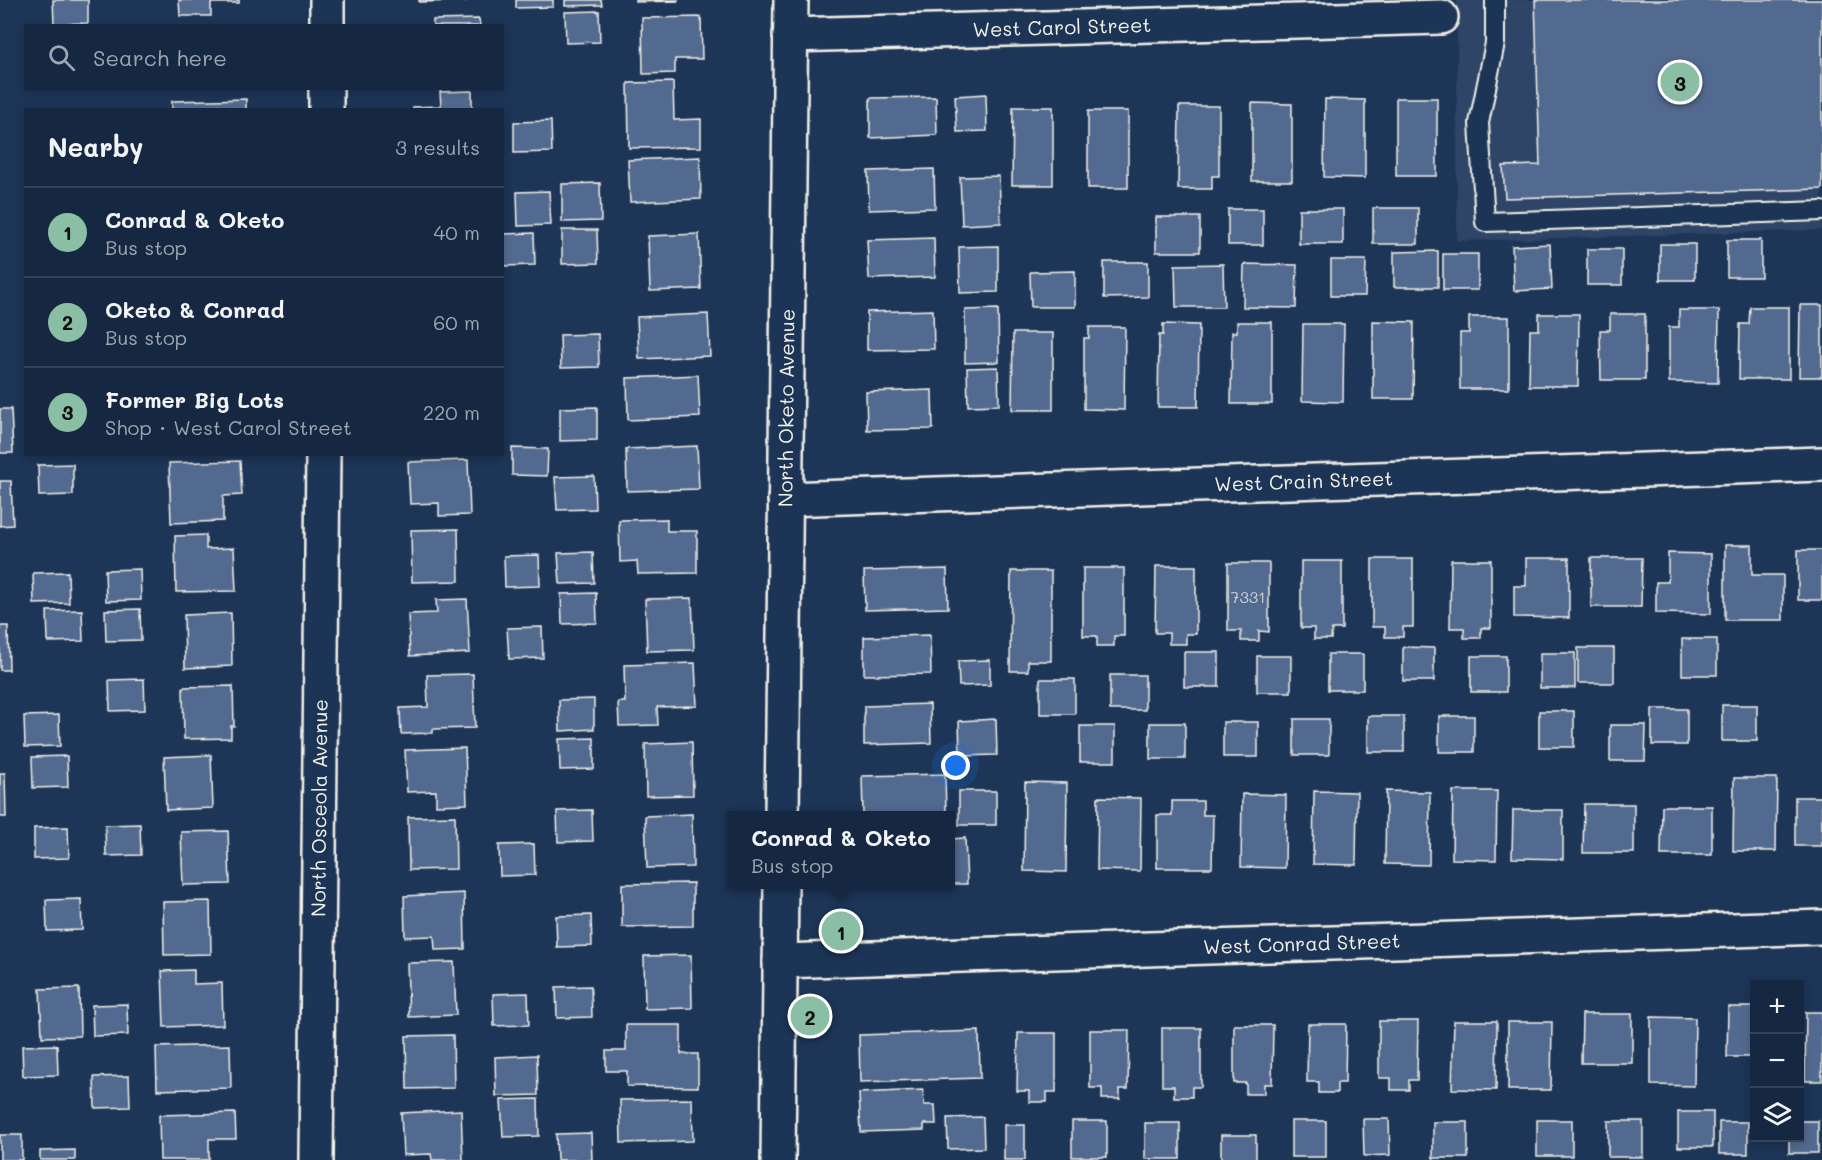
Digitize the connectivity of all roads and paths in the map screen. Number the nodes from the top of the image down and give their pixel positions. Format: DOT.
graph roads {
  1 [pos="327,0"];
  2 [pos="791,0"];
  3 [pos="1495,0"];
  4 [pos="1442,17"];
  5 [pos="327,24"];
  6 [pos="790,34"];
  7 [pos="326,90"];
  8 [pos="326,108"];
  9 [pos="1822,211"];
  10 [pos="323,456"];
  11 [pos="1822,464"];
  12 [pos="785,499"];
  13 [pos="782,811"];
  14 [pos="781,889"];
  15 [pos="1822,927"];
  16 [pos="780,961"];
  17 [pos="316,1160"];
  18 [pos="778,1160"];
  1 -- 5 [label="street"];
  2 -- 6 [label="street, North Oketo Avenue"];
  3 -- 9 [label="lane"];
  4 -- 6 [label="street, West Carol Street"];
  6 -- 12 [label="street, North Oketo Avenue"];
  7 -- 8 [label="street"];
  10 -- 17 [label="street, North Osceola Avenue"];
  11 -- 12 [label="street, West Crain Street"];
  12 -- 13 [label="street, North Oketo Avenue"];
  14 -- 16 [label="street"];
  15 -- 16 [label="street, West Conrad Street"];
  16 -- 18 [label="street"];
}
